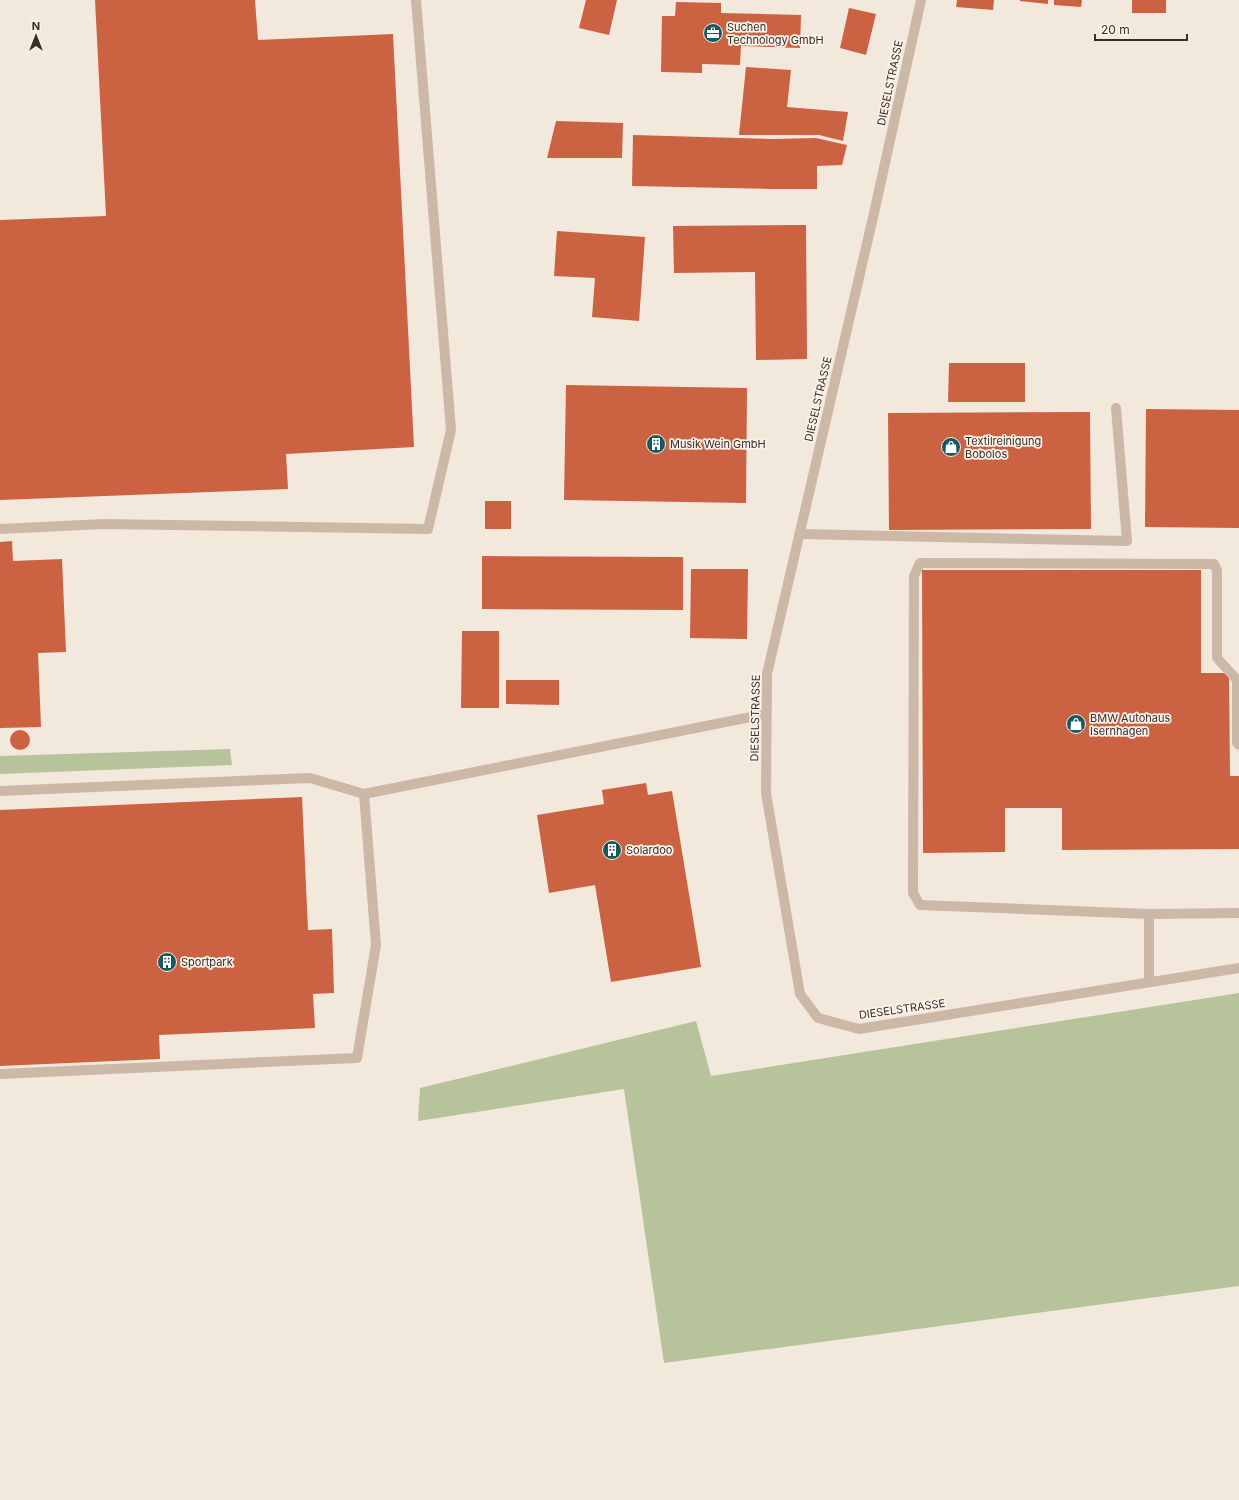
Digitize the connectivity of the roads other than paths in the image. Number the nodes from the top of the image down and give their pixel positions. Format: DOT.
graph roads {
  1 [pos="416,0"];
  2 [pos="921,0"];
  3 [pos="1116,408"];
  4 [pos="0,529"];
  5 [pos="799,534"];
  6 [pos="1238,680"];
  7 [pos="766,714"];
  8 [pos="1239,745"];
  9 [pos="0,791"];
  10 [pos="364,794"];
  11 [pos="1239,913"];
  12 [pos="1149,914"];
  13 [pos="1239,968"];
  14 [pos="1149,982"];
  15 [pos="0,1074"];
  1 -- 4 [label="street"];
  2 -- 5 [label="street, DIESELSTRASSE"];
  3 -- 5 [label="street"];
  5 -- 7 [label="street, DIESELSTRASSE"];
  6 -- 8 [label="street"];
  6 -- 12 [label="street"];
  7 -- 10 [label="street"];
  7 -- 14 [label="street, DIESELSTRASSE"];
  9 -- 10 [label="street"];
  10 -- 15 [label="street"];
  11 -- 12 [label="street"];
  12 -- 14 [label="street"];
  13 -- 14 [label="street, DIESELSTRASSE"];
}
